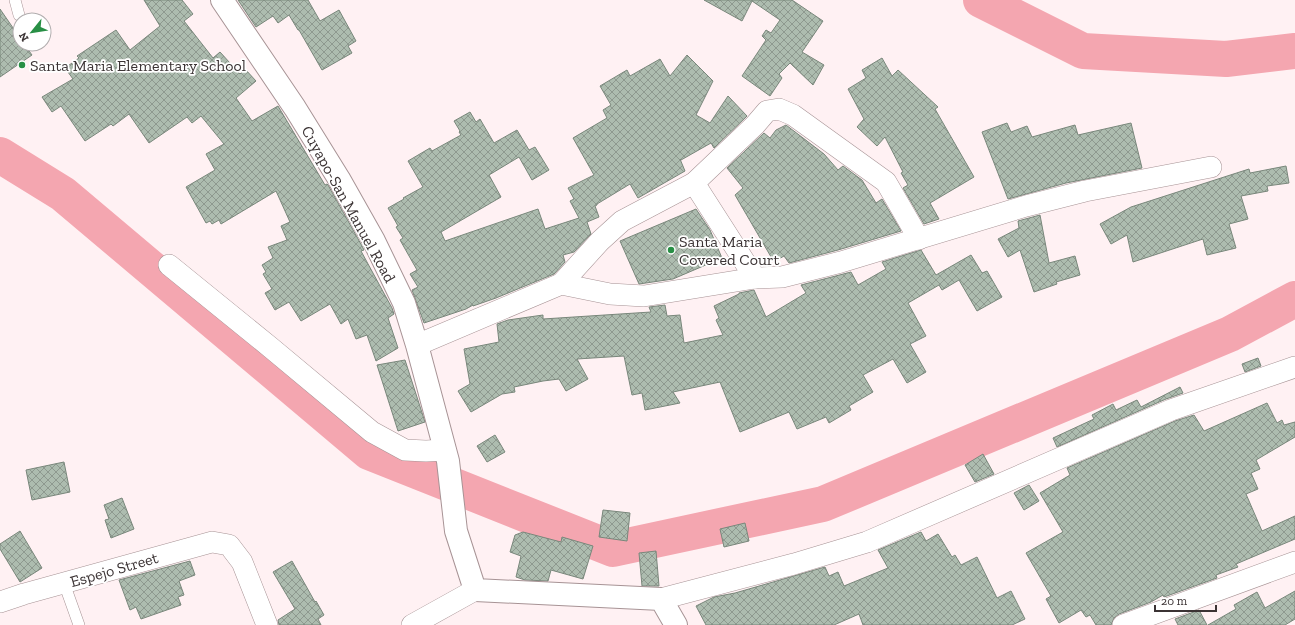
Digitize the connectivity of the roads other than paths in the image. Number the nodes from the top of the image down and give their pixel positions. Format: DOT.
graph roads {
  1 [pos="15,0"];
  2 [pos="222,0"];
  3 [pos="18,12"];
  4 [pos="1211,167"];
  5 [pos="694,183"];
  6 [pos="919,239"];
  7 [pos="169,265"];
  8 [pos="754,278"];
  9 [pos="561,284"];
  10 [pos="417,345"];
  11 [pos="1295,367"];
  12 [pos="446,455"];
  13 [pos="1295,562"];
  14 [pos="64,583"];
  15 [pos="475,590"];
  16 [pos="660,599"];
  17 [pos="0,602"];
  18 [pos="79,625"];
  19 [pos="267,625"];
  20 [pos="412,625"];
  21 [pos="676,625"];
  22 [pos="1123,625"];
  1 -- 3 [label="lane"];
  2 -- 10 [label="street, Cuyapo-San Manuel Road"];
  4 -- 6 [label="street"];
  5 -- 6 [label="street"];
  5 -- 8 [label="street"];
  5 -- 9 [label="street"];
  6 -- 8 [label="street"];
  7 -- 12 [label="street"];
  8 -- 9 [label="street"];
  9 -- 10 [label="street"];
  10 -- 12 [label="street, Cuyapo-San Manuel Road"];
  11 -- 16 [label="street"];
  12 -- 15 [label="street, Cuyapo-San Manuel Road"];
  13 -- 22 [label="street"];
  14 -- 17 [label="street, Espejo Street"];
  14 -- 18 [label="lane"];
  14 -- 19 [label="street, Espejo Street"];
  15 -- 16 [label="street"];
  15 -- 20 [label="street"];
  16 -- 21 [label="street"];
}
